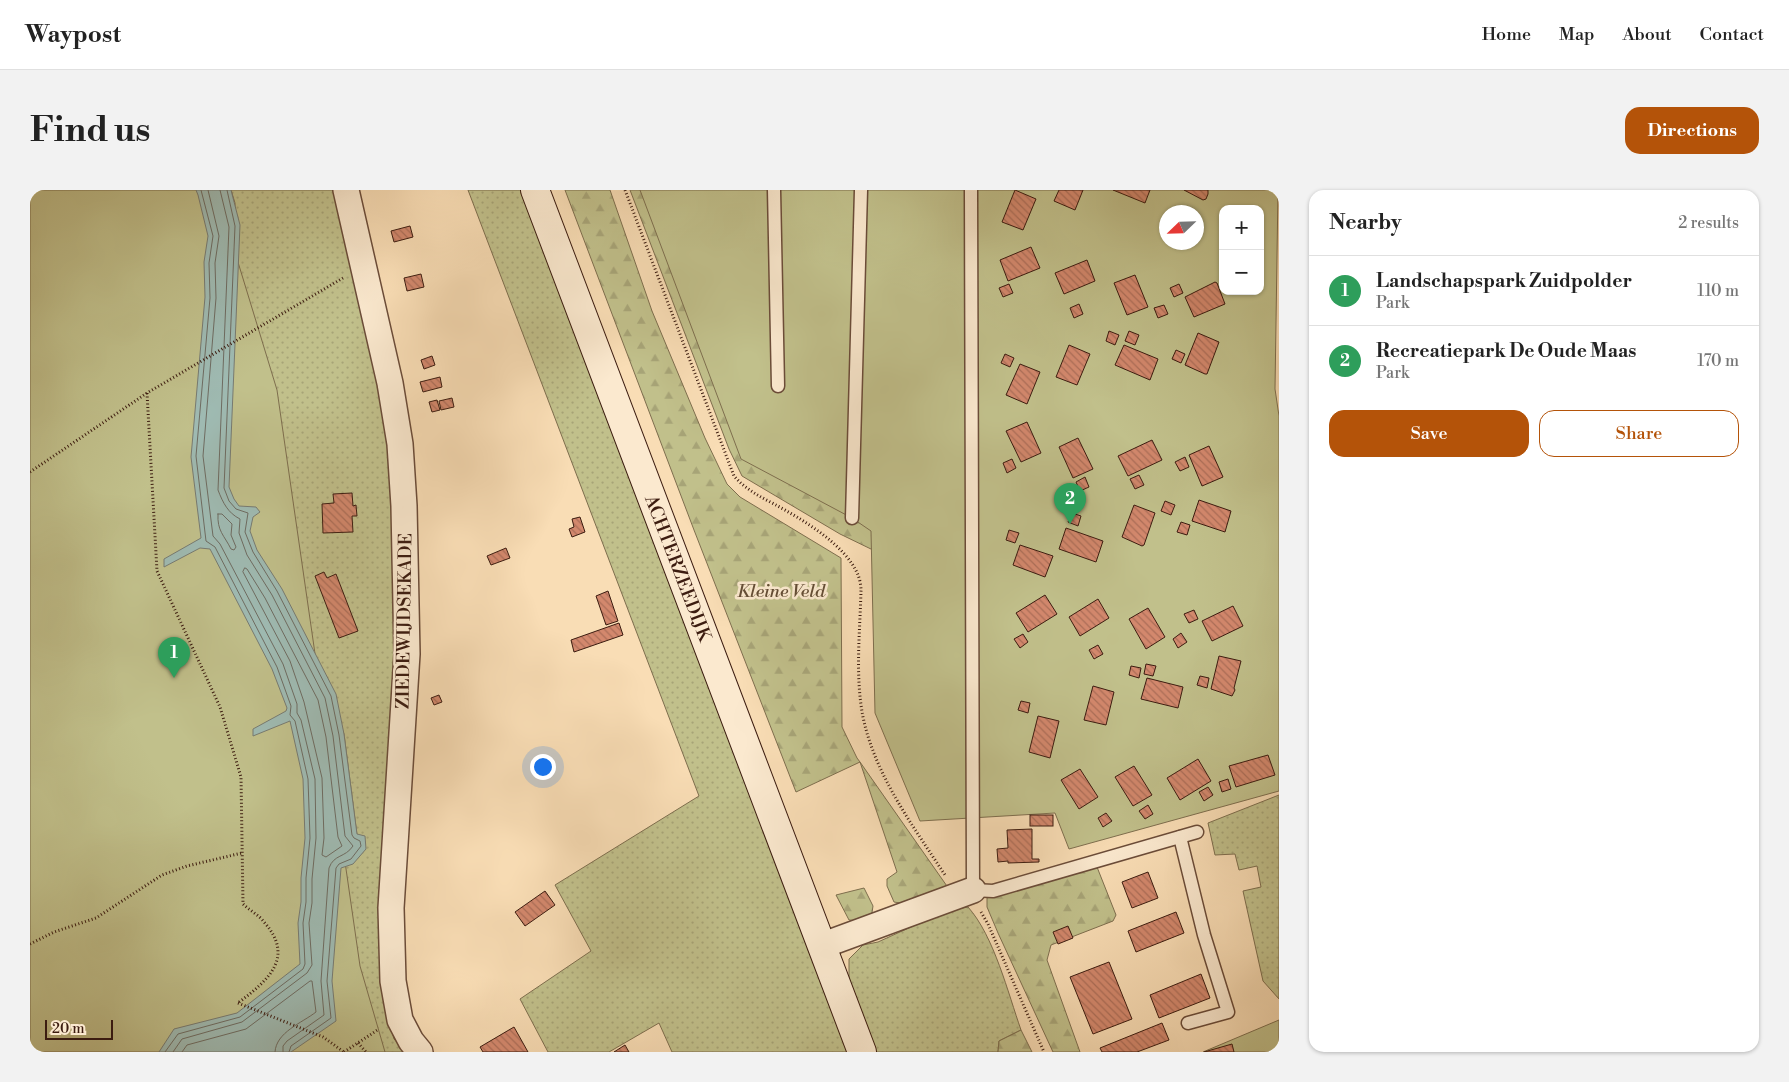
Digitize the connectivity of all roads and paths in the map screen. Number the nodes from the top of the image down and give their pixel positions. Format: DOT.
graph roads {
  1 [pos="346,190"];
  2 [pos="535,190"];
  3 [pos="625,190"];
  4 [pos="774,190"];
  5 [pos="861,190"];
  6 [pos="971,190"];
  7 [pos="363,266"];
  8 [pos="778,386"];
  9 [pos="147,392"];
  10 [pos="30,472"];
  11 [pos="852,518"];
  12 [pos="1197,832"];
  13 [pos="1180,837"];
  14 [pos="242,853"];
  15 [pos="968,892"];
  16 [pos="30,944"];
  17 [pos="821,946"];
  18 [pos="400,1020"];
  19 [pos="1188,1023"];
  20 [pos="358,1043"];
  21 [pos="344,1052"];
  22 [pos="366,1052"];
  23 [pos="420,1052"];
  24 [pos="862,1052"];
  25 [pos="1044,1052"];
  1 -- 7 [label="street, ZIEDEWIJDSEKADE"];
  2 -- 17 [label="main road, ACHTERZEEDIJK"];
  3 -- 15 [label="path"];
  4 -- 8 [label="lane"];
  5 -- 11 [label="lane"];
  6 -- 15 [label="lane"];
  7 -- 9 [label="path"];
  7 -- 18 [label="street, ZIEDEWIJDSEKADE"];
  9 -- 10 [label="path"];
  9 -- 14 [label="path"];
  12 -- 13 [label="lane"];
  13 -- 15 [label="lane"];
  13 -- 19 [label="lane"];
  14 -- 16 [label="path"];
  14 -- 21 [label="path"];
  15 -- 17 [label="street"];
  15 -- 25 [label="path"];
  17 -- 24 [label="main road, ACHTERZEEDIJK"];
  18 -- 20 [label="path"];
  18 -- 23 [label="street, ZIEDEWIJDSEKADE"];
  20 -- 21 [label="path"];
  20 -- 22 [label="path"];
}
